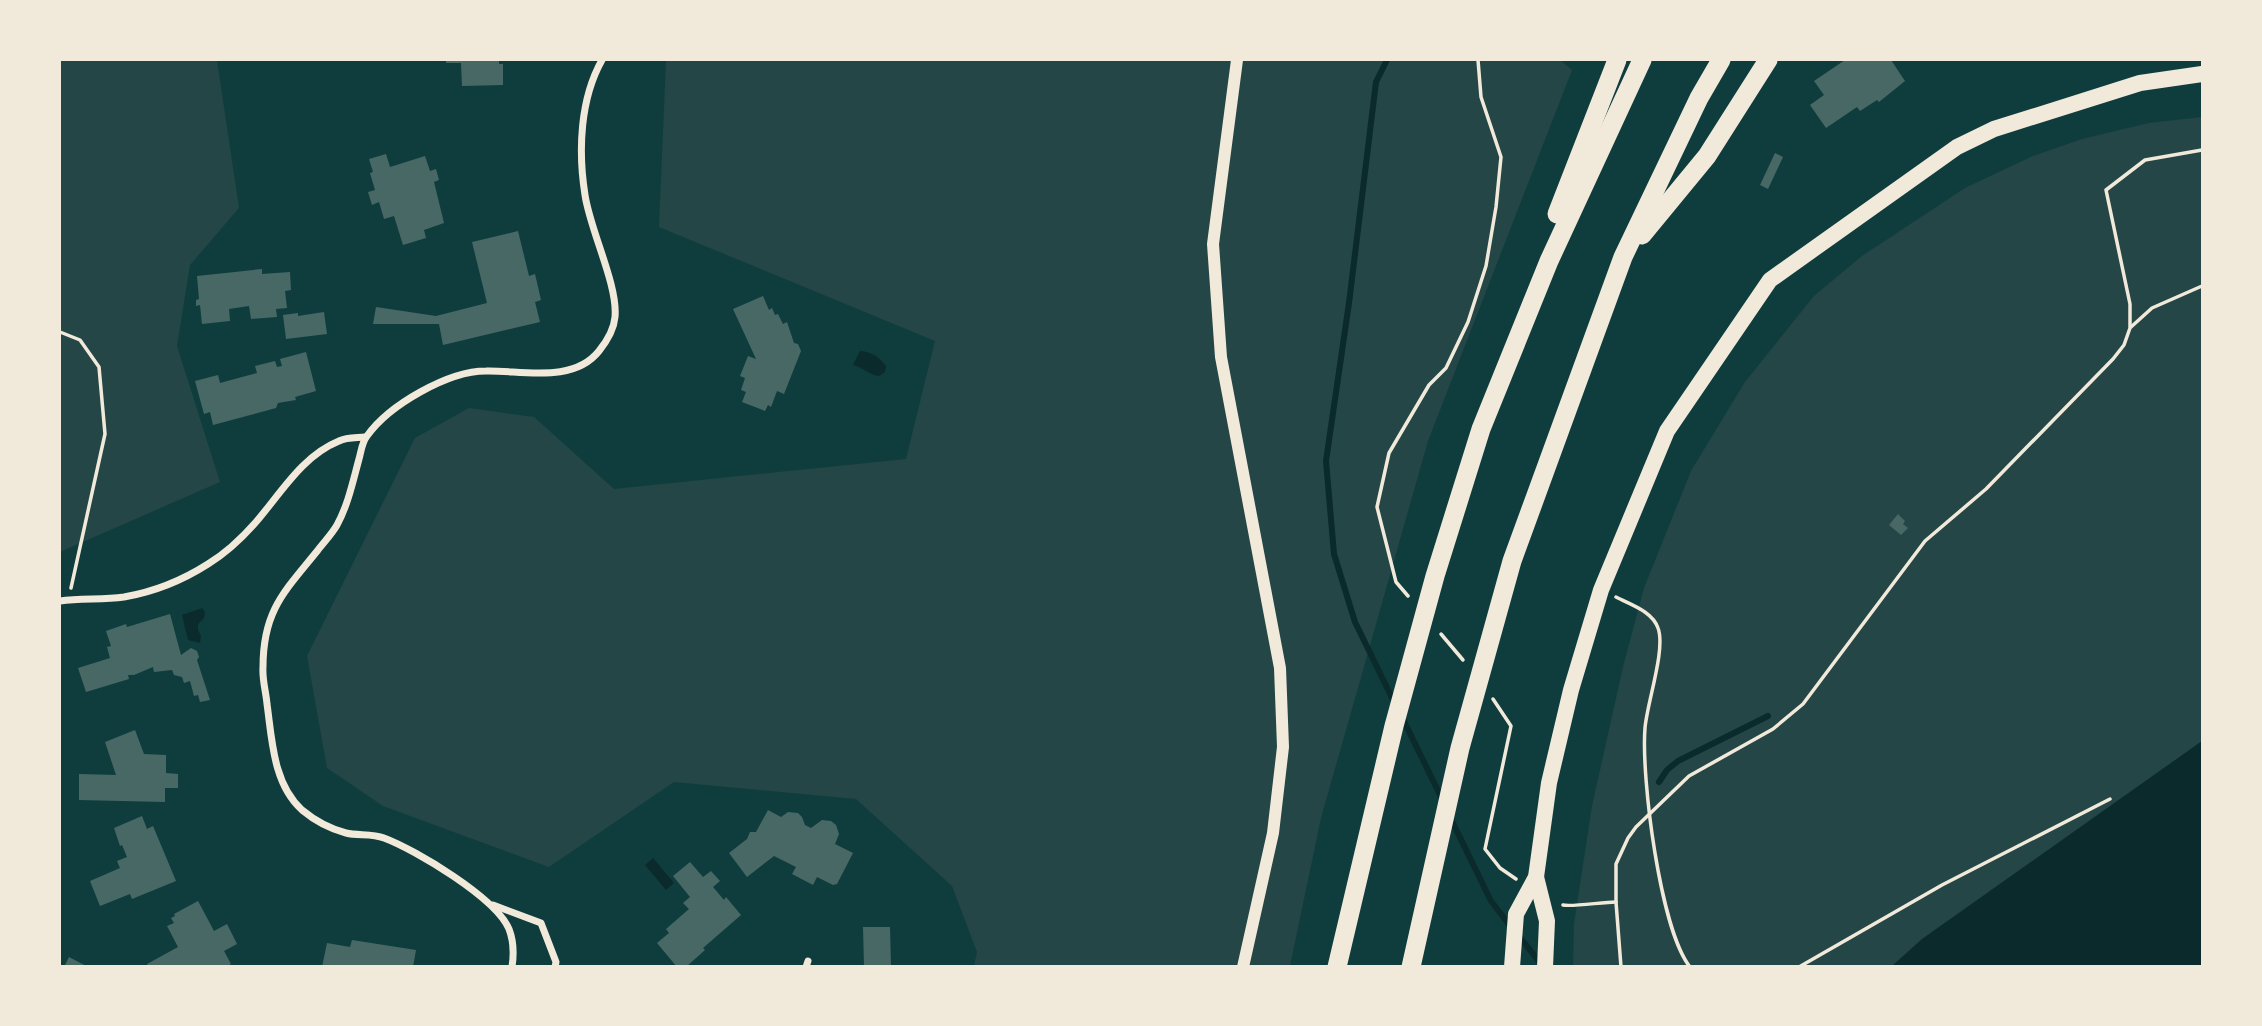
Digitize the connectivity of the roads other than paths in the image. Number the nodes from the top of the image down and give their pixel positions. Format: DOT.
graph roads {
  1 [pos="602,60"];
  2 [pos="1237,60"];
  3 [pos="1617,60"];
  4 [pos="1642,60"];
  5 [pos="1721,60"];
  6 [pos="1768,60"];
  7 [pos="2203,74"];
  8 [pos="1623,257"];
  9 [pos="1480,429"];
  10 [pos="365,437"];
  11 [pos="60,601"];
  12 [pos="1536,877"];
  13 [pos="491,904"];
  14 [pos="512,967"];
  15 [pos="555,967"];
  16 [pos="1242,967"];
  17 [pos="1337,967"];
  18 [pos="1411,967"];
  19 [pos="1512,967"];
  20 [pos="1545,967"];
  1 -- 10 [label="street"];
  2 -- 16 [label="street"];
  3 -- 9 [label="highway"];
  4 -- 9 [label="highway"];
  5 -- 8 [label="highway"];
  6 -- 8 [label="highway"];
  7 -- 12 [label="main road"];
  8 -- 18 [label="highway"];
  9 -- 17 [label="highway"];
  10 -- 11 [label="street"];
  10 -- 13 [label="street"];
  12 -- 19 [label="main road"];
  12 -- 20 [label="main road"];
  13 -- 14 [label="street"];
  13 -- 15 [label="street"];
}
